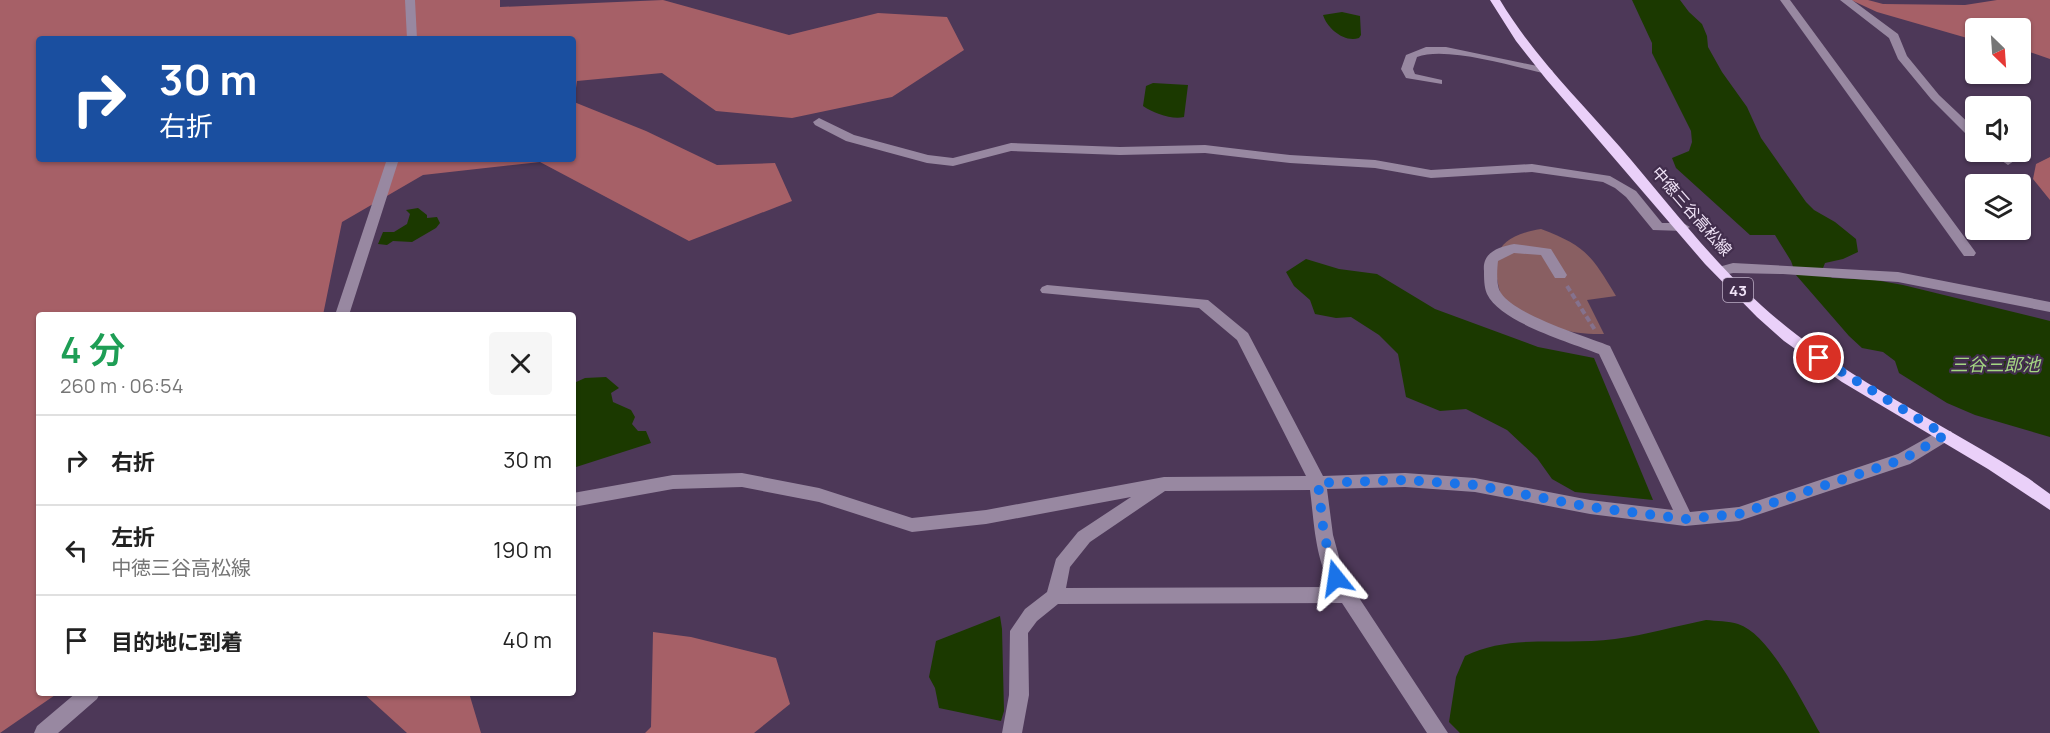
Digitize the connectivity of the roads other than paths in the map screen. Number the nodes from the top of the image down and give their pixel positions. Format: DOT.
graph roads {
  1 [pos="410,0"];
  2 [pos="1494,0"];
  3 [pos="1785,0"];
  4 [pos="1845,0"];
  5 [pos="412,36"];
  6 [pos="1547,71"];
  7 [pos="1438,82"];
  8 [pos="819,122"];
  9 [pos="1965,126"];
  10 [pos="392,162"];
  11 [pos="1683,227"];
  12 [pos="1969,253"];
  13 [pos="1720,271"];
  14 [pos="1560,275"];
  15 [pos="1047,290"];
  16 [pos="2050,307"];
  17 [pos="343,312"];
  18 [pos="1945,435"];
  19 [pos="1318,483"];
  20 [pos="1164,484"];
  21 [pos="576,499"];
  22 [pos="2050,503"];
  23 [pos="1685,519"];
  24 [pos="1347,595"];
  25 [pos="1055,596"];
  26 [pos="87,696"];
  27 [pos="44,733"];
  28 [pos="1012,733"];
  29 [pos="1438,733"];
  1 -- 5 [label="street"];
  2 -- 6 [label="main road, 中徳三谷高松線 / 43"];
  3 -- 12 [label="street"];
  4 -- 9 [label="street"];
  6 -- 7 [label="street"];
  6 -- 11 [label="main road, 中徳三谷高松線 / 43"];
  8 -- 11 [label="street"];
  10 -- 17 [label="street"];
  11 -- 13 [label="main road, 中徳三谷高松線 / 43"];
  13 -- 16 [label="street"];
  13 -- 18 [label="main road, 中徳三谷高松線 / 43"];
  14 -- 23 [label="street"];
  15 -- 19 [label="street"];
  18 -- 22 [label="main road, 中徳三谷高松線 / 43"];
  18 -- 23 [label="street"];
  19 -- 20 [label="street"];
  19 -- 23 [label="street"];
  19 -- 24 [label="street"];
  20 -- 21 [label="street"];
  20 -- 25 [label="street"];
  24 -- 25 [label="street"];
  24 -- 29 [label="street"];
  25 -- 28 [label="street"];
  26 -- 27 [label="street"];
}
